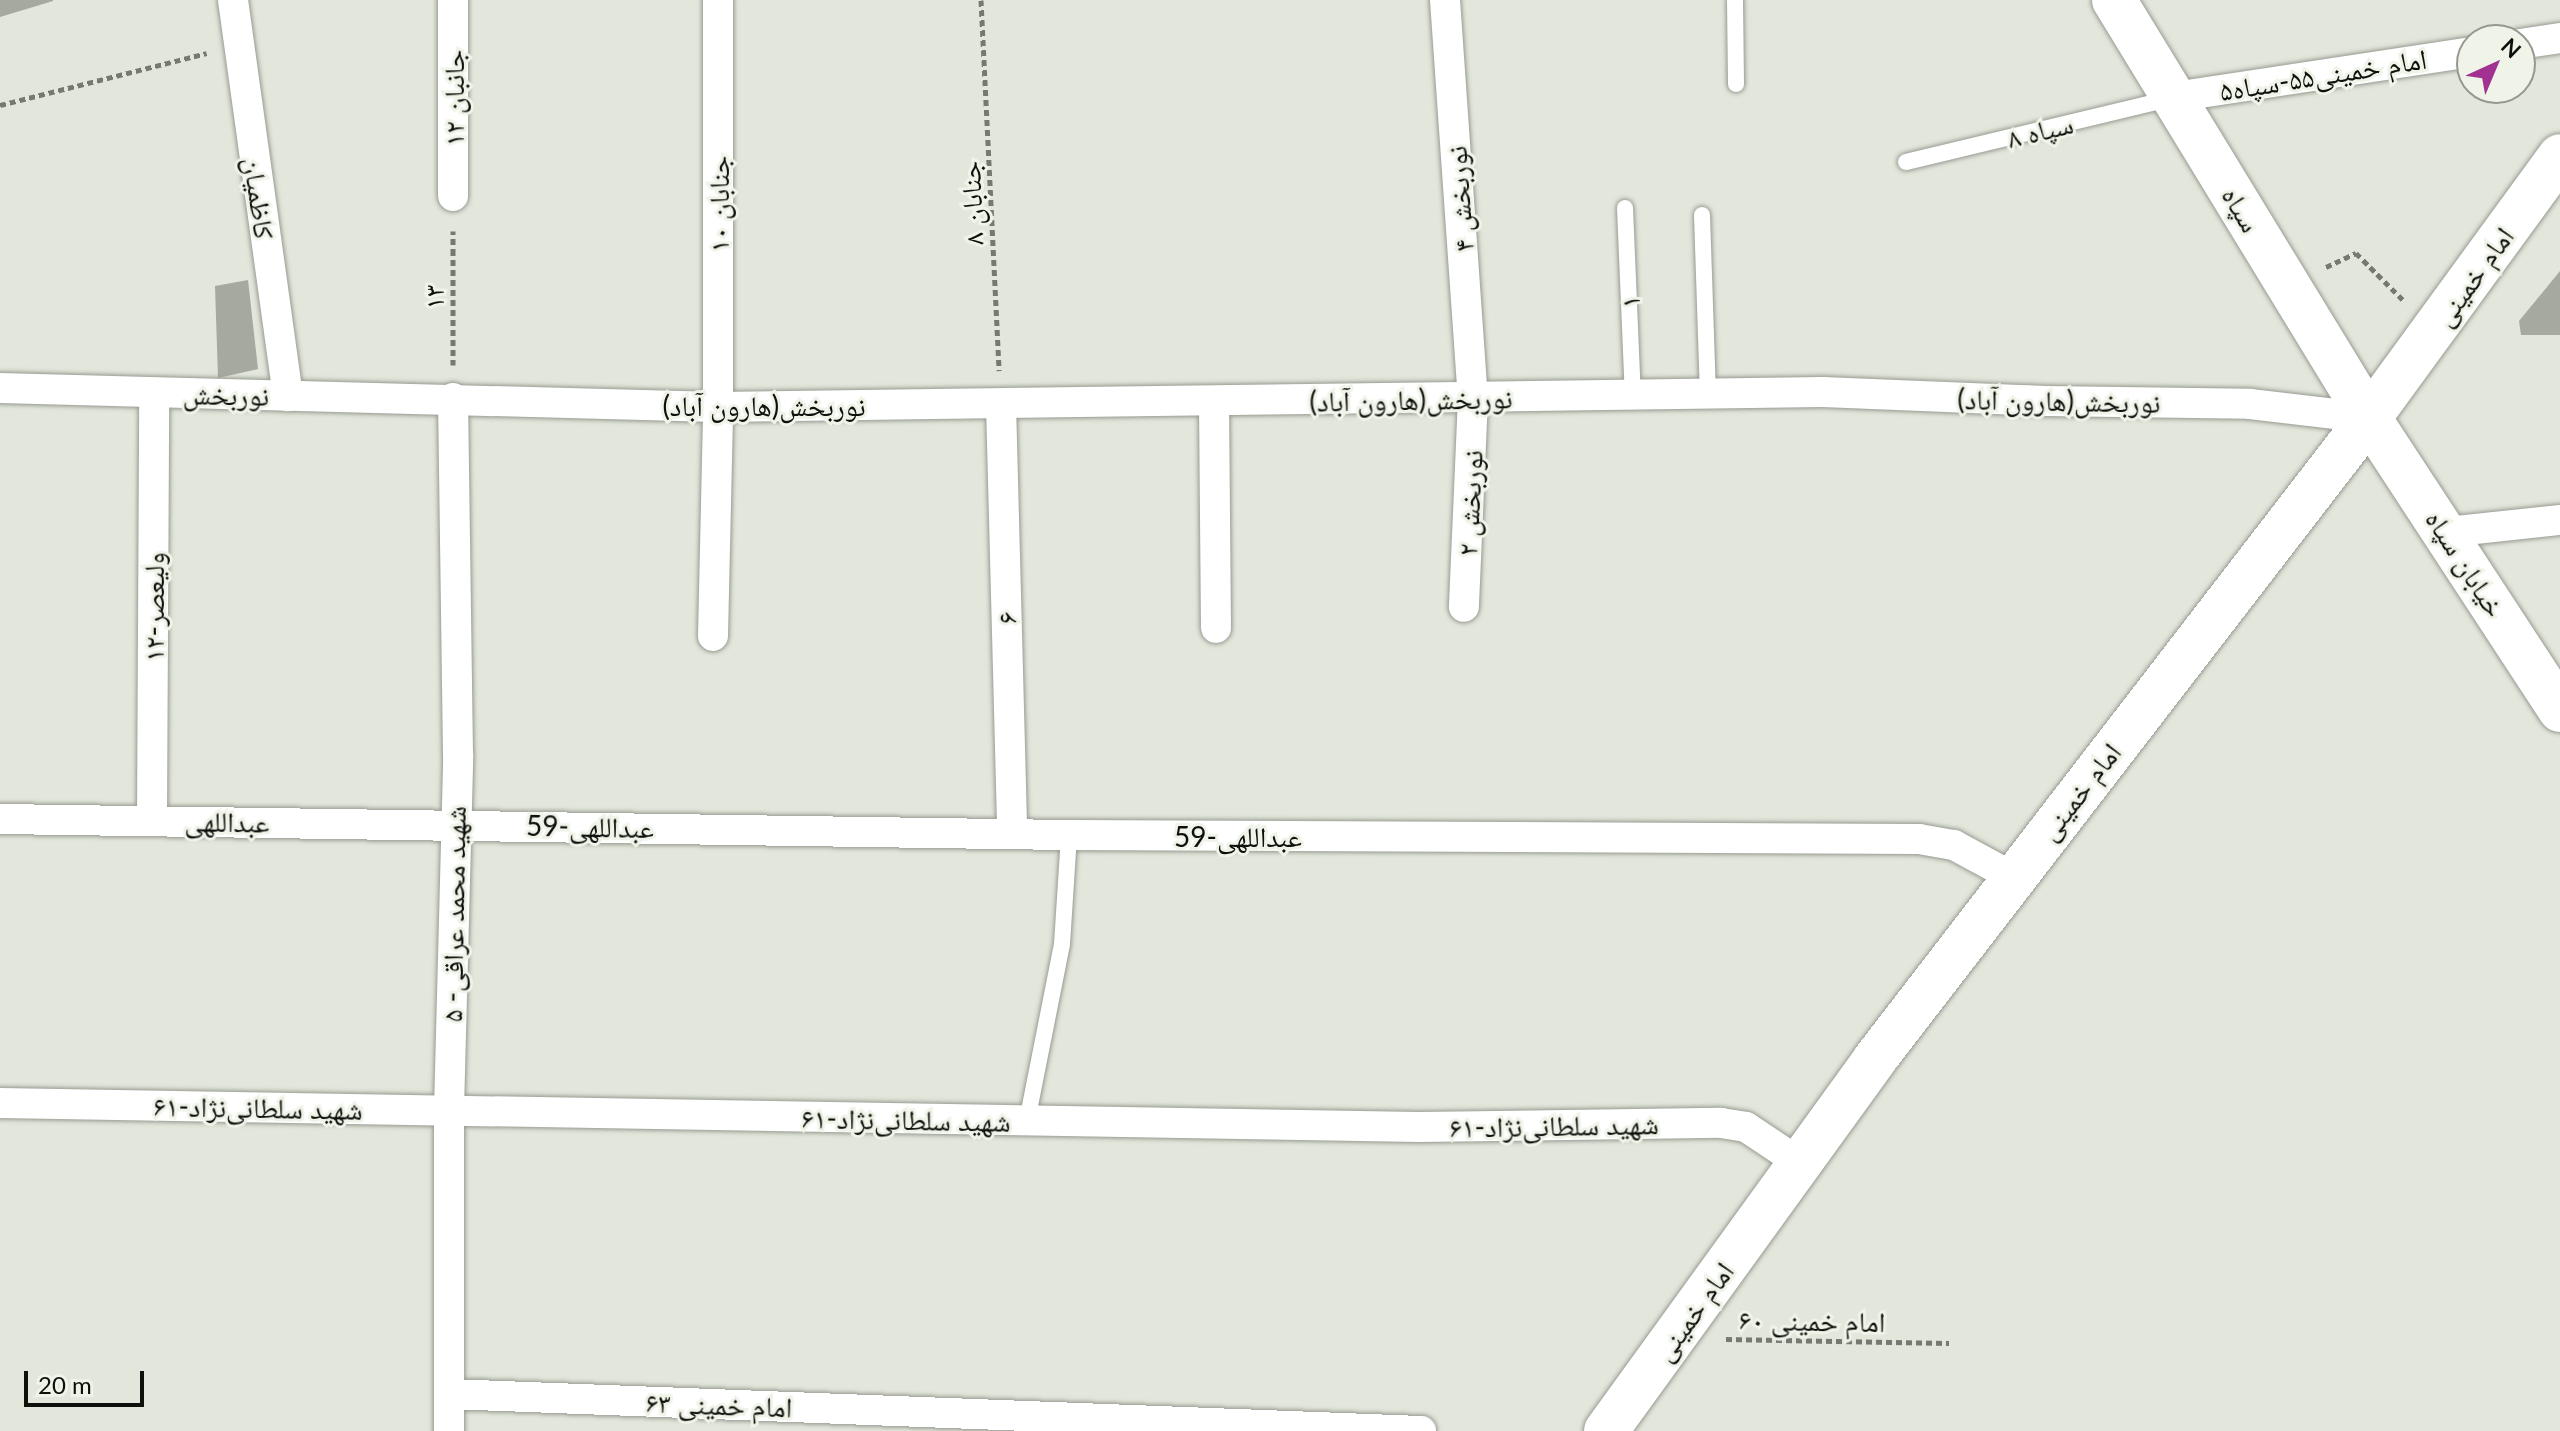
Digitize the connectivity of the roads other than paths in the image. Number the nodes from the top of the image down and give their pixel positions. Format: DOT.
graph roads {
  1 [pos="233,0"];
  2 [pos="453,0"];
  3 [pos="718,0"];
  4 [pos="1445,0"];
  5 [pos="1735,0"];
  6 [pos="2114,0"];
  7 [pos="2560,38"];
  8 [pos="2536,42"];
  9 [pos="2456,54"];
  10 [pos="1736,84"];
  11 [pos="2174,97"];
  12 [pos="2560,156"];
  13 [pos="1906,162"];
  14 [pos="453,196"];
  15 [pos="1625,208"];
  16 [pos="1702,215"];
  17 [pos="0,388"];
  18 [pos="154,393"];
  19 [pos="1708,394"];
  20 [pos="288,396"];
  21 [pos="1633,397"];
  22 [pos="453,398"];
  23 [pos="1473,398"];
  24 [pos="1214,402"];
  25 [pos="1001,404"];
  26 [pos="718,407"];
  27 [pos="2369,418"];
  28 [pos="2560,520"];
  29 [pos="2447,532"];
  30 [pos="1464,607"];
  31 [pos="1216,628"];
  32 [pos="713,636"];
  33 [pos="2560,710"];
  34 [pos="0,819"];
  35 [pos="152,821"];
  36 [pos="455,824"];
  37 [pos="1012,833"];
  38 [pos="1069,835"];
  39 [pos="2013,877"];
  40 [pos="0,1103"];
  41 [pos="449,1110"];
  42 [pos="1027,1121"];
  43 [pos="1800,1163"];
  44 [pos="449,1394"];
  45 [pos="449,1431"];
  46 [pos="1421,1431"];
  47 [pos="1606,1431"];
  1 -- 20 [label="street, کاظمیان"];
  2 -- 14 [label="street, جانبان ۱۲"];
  3 -- 26 [label="street, جنابان ۱۰"];
  4 -- 23 [label="street, نوربخش ۴"];
  5 -- 10 [label="lane"];
  6 -- 11 [label="main road, سپاه"];
  7 -- 8 [label="street"];
  9 -- 11 [label="street, امام خمینی۵۵-سپاه۵"];
  11 -- 13 [label="lane, سپاه ۸"];
  11 -- 27 [label="main road, سپاه"];
  12 -- 27 [label="main road, امام خمینی"];
  15 -- 21 [label="lane, ۱"];
  16 -- 19 [label="lane"];
  17 -- 18 [label="street, نوربخش"];
  18 -- 20 [label="street, نوربخش"];
  18 -- 35 [label="street, ولیعصر-۱۲"];
  19 -- 21 [label="street, نوربخش(هارون آباد)"];
  19 -- 27 [label="street, نوربخش(هارون آباد)"];
  20 -- 22 [label="street, نوربخش"];
  21 -- 23 [label="street, نوربخش(هارون آباد)"];
  22 -- 26 [label="street, نوربخش(هارون آباد)"];
  22 -- 36 [label="street, شهید محمد عراقی- ۵"];
  23 -- 24 [label="street, نوربخش(هارون آباد)"];
  23 -- 30 [label="street, نوربخش ۲"];
  24 -- 25 [label="street, نوربخش(هارون آباد)"];
  24 -- 31 [label="street"];
  25 -- 26 [label="street, نوربخش(هارون آباد)"];
  25 -- 37 [label="street, ۶"];
  26 -- 32 [label="street, جنابان ۱۰"];
  27 -- 29 [label="main road, خیابان سپاه"];
  27 -- 39 [label="main road, امام خمینی"];
  28 -- 29 [label="street"];
  29 -- 33 [label="main road, خیابان سپاه"];
  34 -- 35 [label="street, عبداللهی"];
  35 -- 36 [label="street, عبداللهی"];
  36 -- 37 [label="street, عبداللهی-59"];
  36 -- 41 [label="street, شهید محمد عراقی- ۵"];
  37 -- 38 [label="street, عبداللهی-59"];
  38 -- 39 [label="street, عبداللهی-59"];
  38 -- 42 [label="lane"];
  39 -- 43 [label="main road, امام خمینی"];
  40 -- 41 [label="street, شهید سلطانی‌نژاد-۶۱"];
  41 -- 42 [label="street, شهید سلطانی‌نژاد-۶۱"];
  41 -- 44 [label="street, شهید محمد عراقی- ۵"];
  42 -- 43 [label="street, شهید سلطانی‌نژاد-۶۱"];
  43 -- 47 [label="main road, امام خمینی"];
  44 -- 45 [label="street, شهید محمد عراقی- ۵"];
  44 -- 46 [label="street, امام خمینی ۶۳"];
}
